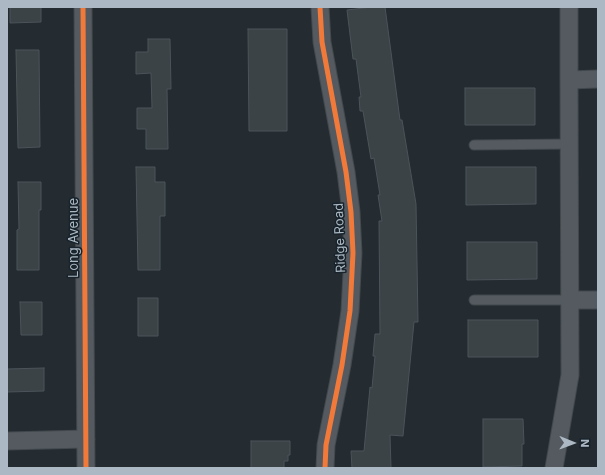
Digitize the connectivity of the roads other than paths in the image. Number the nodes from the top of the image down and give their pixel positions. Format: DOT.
graph roads {
  1 [pos="83,7"];
  2 [pos="320,7"];
  3 [pos="569,7"];
  4 [pos="598,79"];
  5 [pos="569,80"];
  6 [pos="570,144"];
  7 [pos="474,145"];
  8 [pos="474,300"];
  9 [pos="569,300"];
  10 [pos="598,300"];
  11 [pos="86,439"];
  12 [pos="7,441"];
  13 [pos="86,468"];
  14 [pos="325,468"];
  15 [pos="554,468"];
  1 -- 11 [label="street, Long Avenue"];
  2 -- 14 [label="street, Ridge Road"];
  3 -- 5 [label="street"];
  4 -- 5 [label="street"];
  5 -- 6 [label="street"];
  6 -- 7 [label="lane"];
  6 -- 9 [label="street"];
  8 -- 9 [label="lane"];
  9 -- 10 [label="street"];
  9 -- 15 [label="street"];
  11 -- 12 [label="street"];
  11 -- 13 [label="street, Long Avenue"];
}
